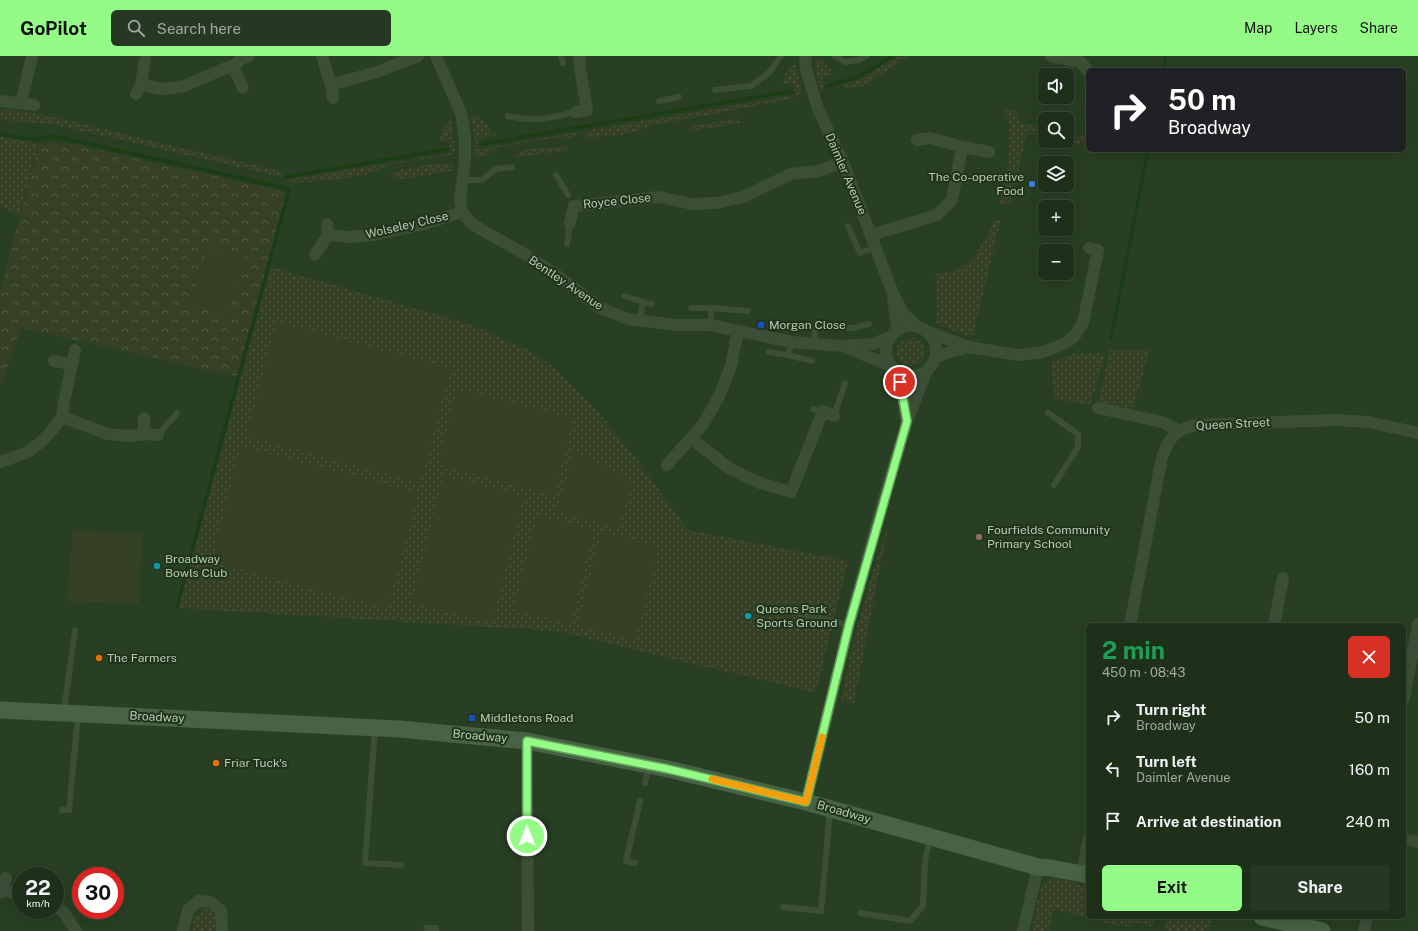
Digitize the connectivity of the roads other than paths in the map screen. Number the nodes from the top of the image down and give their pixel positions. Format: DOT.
graph roads {
  1 [pos="32,56"];
  2 [pos="249,56"];
  3 [pos="322,56"];
  4 [pos="418,56"];
  5 [pos="436,56"];
  6 [pos="561,56"];
  7 [pos="580,56"];
  8 [pos="781,56"];
  9 [pos="805,56"];
  10 [pos="835,56"];
  11 [pos="867,56"];
  12 [pos="1051,56"];
  13 [pos="145,60"];
  14 [pos="1086,63"];
  15 [pos="563,64"];
  16 [pos="233,66"];
  17 [pos="331,85"];
  18 [pos="244,88"];
  19 [pos="715,90"];
  20 [pos="679,97"];
  21 [pos="333,98"];
  22 [pos="0,101"];
  23 [pos="659,101"];
  24 [pos="21,103"];
  25 [pos="34,105"];
  26 [pos="576,112"];
  27 [pos="508,116"];
  28 [pos="917,140"];
  29 [pos="962,147"];
  30 [pos="989,152"];
  31 [pos="843,162"];
  32 [pos="512,167"];
  33 [pos="556,175"];
  34 [pos="462,180"];
  35 [pos="571,201"];
  36 [pos="462,212"];
  37 [pos="570,223"];
  38 [pos="848,226"];
  39 [pos="871,235"];
  40 [pos="567,244"];
  41 [pos="876,247"];
  42 [pos="1089,248"];
  43 [pos="315,254"];
  44 [pos="892,291"];
  45 [pos="624,296"];
  46 [pos="643,302"];
  47 [pos="652,304"];
  48 [pos="691,308"];
  49 [pos="712,308"];
  50 [pos="748,311"];
  51 [pos="640,321"];
  52 [pos="869,324"];
  53 [pos="710,325"];
  54 [pos="800,325"];
  55 [pos="815,326"];
  56 [pos="916,326"];
  57 [pos="738,331"];
  58 [pos="928,332"];
  59 [pos="892,334"];
  60 [pos="792,342"];
  61 [pos="814,344"];
  62 [pos="842,346"];
  63 [pos="969,347"];
  64 [pos="75,350"];
  65 [pos="769,352"];
  66 [pos="788,355"];
  67 [pos="935,358"];
  68 [pos="54,361"];
  69 [pos="812,362"];
  70 [pos="72,364"];
  71 [pos="889,365"];
  72 [pos="927,370"];
  73 [pos="899,373"];
  74 [pos="845,383"];
  75 [pos="1098,408"];
  76 [pos="823,412"];
  77 [pos="177,413"];
  78 [pos="1048,413"];
  79 [pos="62,417"];
  80 [pos="144,418"];
  81 [pos="907,421"];
  82 [pos="1179,431"];
  83 [pos="1418,433"];
  84 [pos="144,434"];
  85 [pos="158,435"];
  86 [pos="690,438"];
  87 [pos="0,462"];
  88 [pos="667,465"];
  89 [pos="1054,485"];
  90 [pos="1283,578"];
  91 [pos="782,610"];
  92 [pos="1130,623"];
  93 [pos="1274,623"];
  94 [pos="1418,624"];
  95 [pos="849,625"];
  96 [pos="74,630"];
  97 [pos="1406,687"];
  98 [pos="0,710"];
  99 [pos="71,713"];
  100 [pos="375,728"];
  101 [pos="527,741"];
  102 [pos="649,765"];
  103 [pos="644,783"];
  104 [pos="640,801"];
  105 [pos="806,802"];
  106 [pos="830,809"];
  107 [pos="62,810"];
  108 [pos="930,837"];
  109 [pos="1406,839"];
  110 [pos="1418,842"];
  111 [pos="635,863"];
  112 [pos="1086,863"];
  113 [pos="401,865"];
  114 [pos="1038,867"];
  115 [pos="1085,874"];
  116 [pos="6,878"];
  117 [pos="1,891"];
  118 [pos="12,894"];
  119 [pos="783,907"];
  120 [pos="64,913"];
  121 [pos="860,913"];
  122 [pos="1271,919"];
  123 [pos="1367,919"];
  124 [pos="426,928"];
  125 [pos="76,931"];
  126 [pos="183,931"];
  127 [pos="222,931"];
  128 [pos="436,931"];
  129 [pos="528,931"];
  130 [pos="1023,931"];
  131 [pos="1322,931"];
  132 [pos="1364,931"];
  1 -- 24 [label="street"];
  2 -- 16 [label="street"];
  3 -- 17 [label="street"];
  4 -- 17 [label="street"];
  5 -- 34 [label="street"];
  6 -- 15 [label="lane"];
  7 -- 26 [label="street"];
  8 -- 19 [label="lane"];
  9 -- 31 [label="street, Daimler Avenue"];
  10 -- 11 [label="lane"];
  12 -- 14 [label="street"];
  13 -- 16 [label="street"];
  16 -- 18 [label="street"];
  17 -- 21 [label="street"];
  20 -- 23 [label="lane"];
  22 -- 24 [label="street"];
  24 -- 25 [label="street"];
  26 -- 27 [label="lane"];
  28 -- 29 [label="street"];
  29 -- 30 [label="street"];
  29 -- 39 [label="street"];
  31 -- 35 [label="street, Royce Close"];
  31 -- 39 [label="street, Daimler Avenue"];
  32 -- 34 [label="lane"];
  33 -- 35 [label="lane"];
  34 -- 36 [label="street"];
  35 -- 37 [label="street, Royce Close"];
  36 -- 43 [label="street, Wolseley Close"];
  36 -- 51 [label="street, Bentley Avenue"];
  37 -- 40 [label="lane"];
  38 -- 41 [label="lane"];
  39 -- 41 [label="street, Daimler Avenue"];
  41 -- 44 [label="street, Daimler Avenue"];
  42 -- 63 [label="street"];
  44 -- 56 [label="street, Daimler Avenue"];
  44 -- 59 [label="street, Daimler Avenue"];
  45 -- 46 [label="lane"];
  46 -- 47 [label="lane"];
  46 -- 51 [label="lane"];
  48 -- 49 [label="lane"];
  49 -- 50 [label="lane"];
  49 -- 53 [label="lane"];
  51 -- 53 [label="street, Bentley Avenue"];
  52 -- 55 [label="lane"];
  53 -- 57 [label="street, Bentley Avenue"];
  54 -- 55 [label="lane"];
  55 -- 61 [label="lane"];
  56 -- 58 [label="street"];
  56 -- 59 [label="street"];
  57 -- 60 [label="street, Bentley Avenue"];
  57 -- 86 [label="street"];
  58 -- 63 [label="street"];
  58 -- 67 [label="street"];
  59 -- 62 [label="street, Bentley Avenue"];
  59 -- 71 [label="street"];
  60 -- 61 [label="street, Bentley Avenue"];
  60 -- 66 [label="lane"];
  61 -- 62 [label="street, Bentley Avenue"];
  62 -- 71 [label="street, Bentley Avenue"];
  63 -- 67 [label="street"];
  64 -- 70 [label="street"];
  65 -- 66 [label="lane"];
  66 -- 69 [label="lane"];
  67 -- 72 [label="street"];
  68 -- 70 [label="street"];
  70 -- 79 [label="street"];
  71 -- 73 [label="street"];
  72 -- 73 [label="street"];
  72 -- 81 [label="street"];
  73 -- 81 [label="street"];
  74 -- 76 [label="lane"];
  75 -- 82 [label="street"];
  76 -- 86 [label="street"];
  77 -- 85 [label="lane"];
  78 -- 89 [label="lane"];
  79 -- 84 [label="street"];
  79 -- 87 [label="street"];
  80 -- 84 [label="street"];
  81 -- 95 [label="street"];
  82 -- 83 [label="street, Queen Street"];
  82 -- 92 [label="street, Queen Street"];
  84 -- 85 [label="street"];
  86 -- 88 [label="street"];
  90 -- 93 [label="street"];
  91 -- 95 [label="lane"];
  94 -- 97 [label="street"];
  95 -- 105 [label="street"];
  96 -- 99 [label="lane"];
  98 -- 99 [label="main road, Broadway"];
  99 -- 100 [label="main road, Broadway"];
  99 -- 107 [label="lane"];
  100 -- 101 [label="main road, Broadway"];
  100 -- 113 [label="lane"];
  101 -- 102 [label="main road, Broadway"];
  101 -- 129 [label="street"];
  102 -- 103 [label="lane"];
  102 -- 105 [label="main road, Broadway"];
  104 -- 111 [label="lane"];
  105 -- 106 [label="main road, Broadway"];
  106 -- 108 [label="main road, Broadway"];
  106 -- 119 [label="lane"];
  108 -- 114 [label="main road, Broadway"];
  108 -- 121 [label="lane"];
  109 -- 110 [label="street"];
  112 -- 115 [label="street"];
  114 -- 115 [label="main road, Broadway"];
  114 -- 130 [label="street"];
  116 -- 117 [label="street"];
  117 -- 118 [label="street"];
  120 -- 125 [label="street"];
  122 -- 131 [label="main road"];
  123 -- 132 [label="street"];
  124 -- 128 [label="lane"];
  126 -- 127 [label="street"];
}
